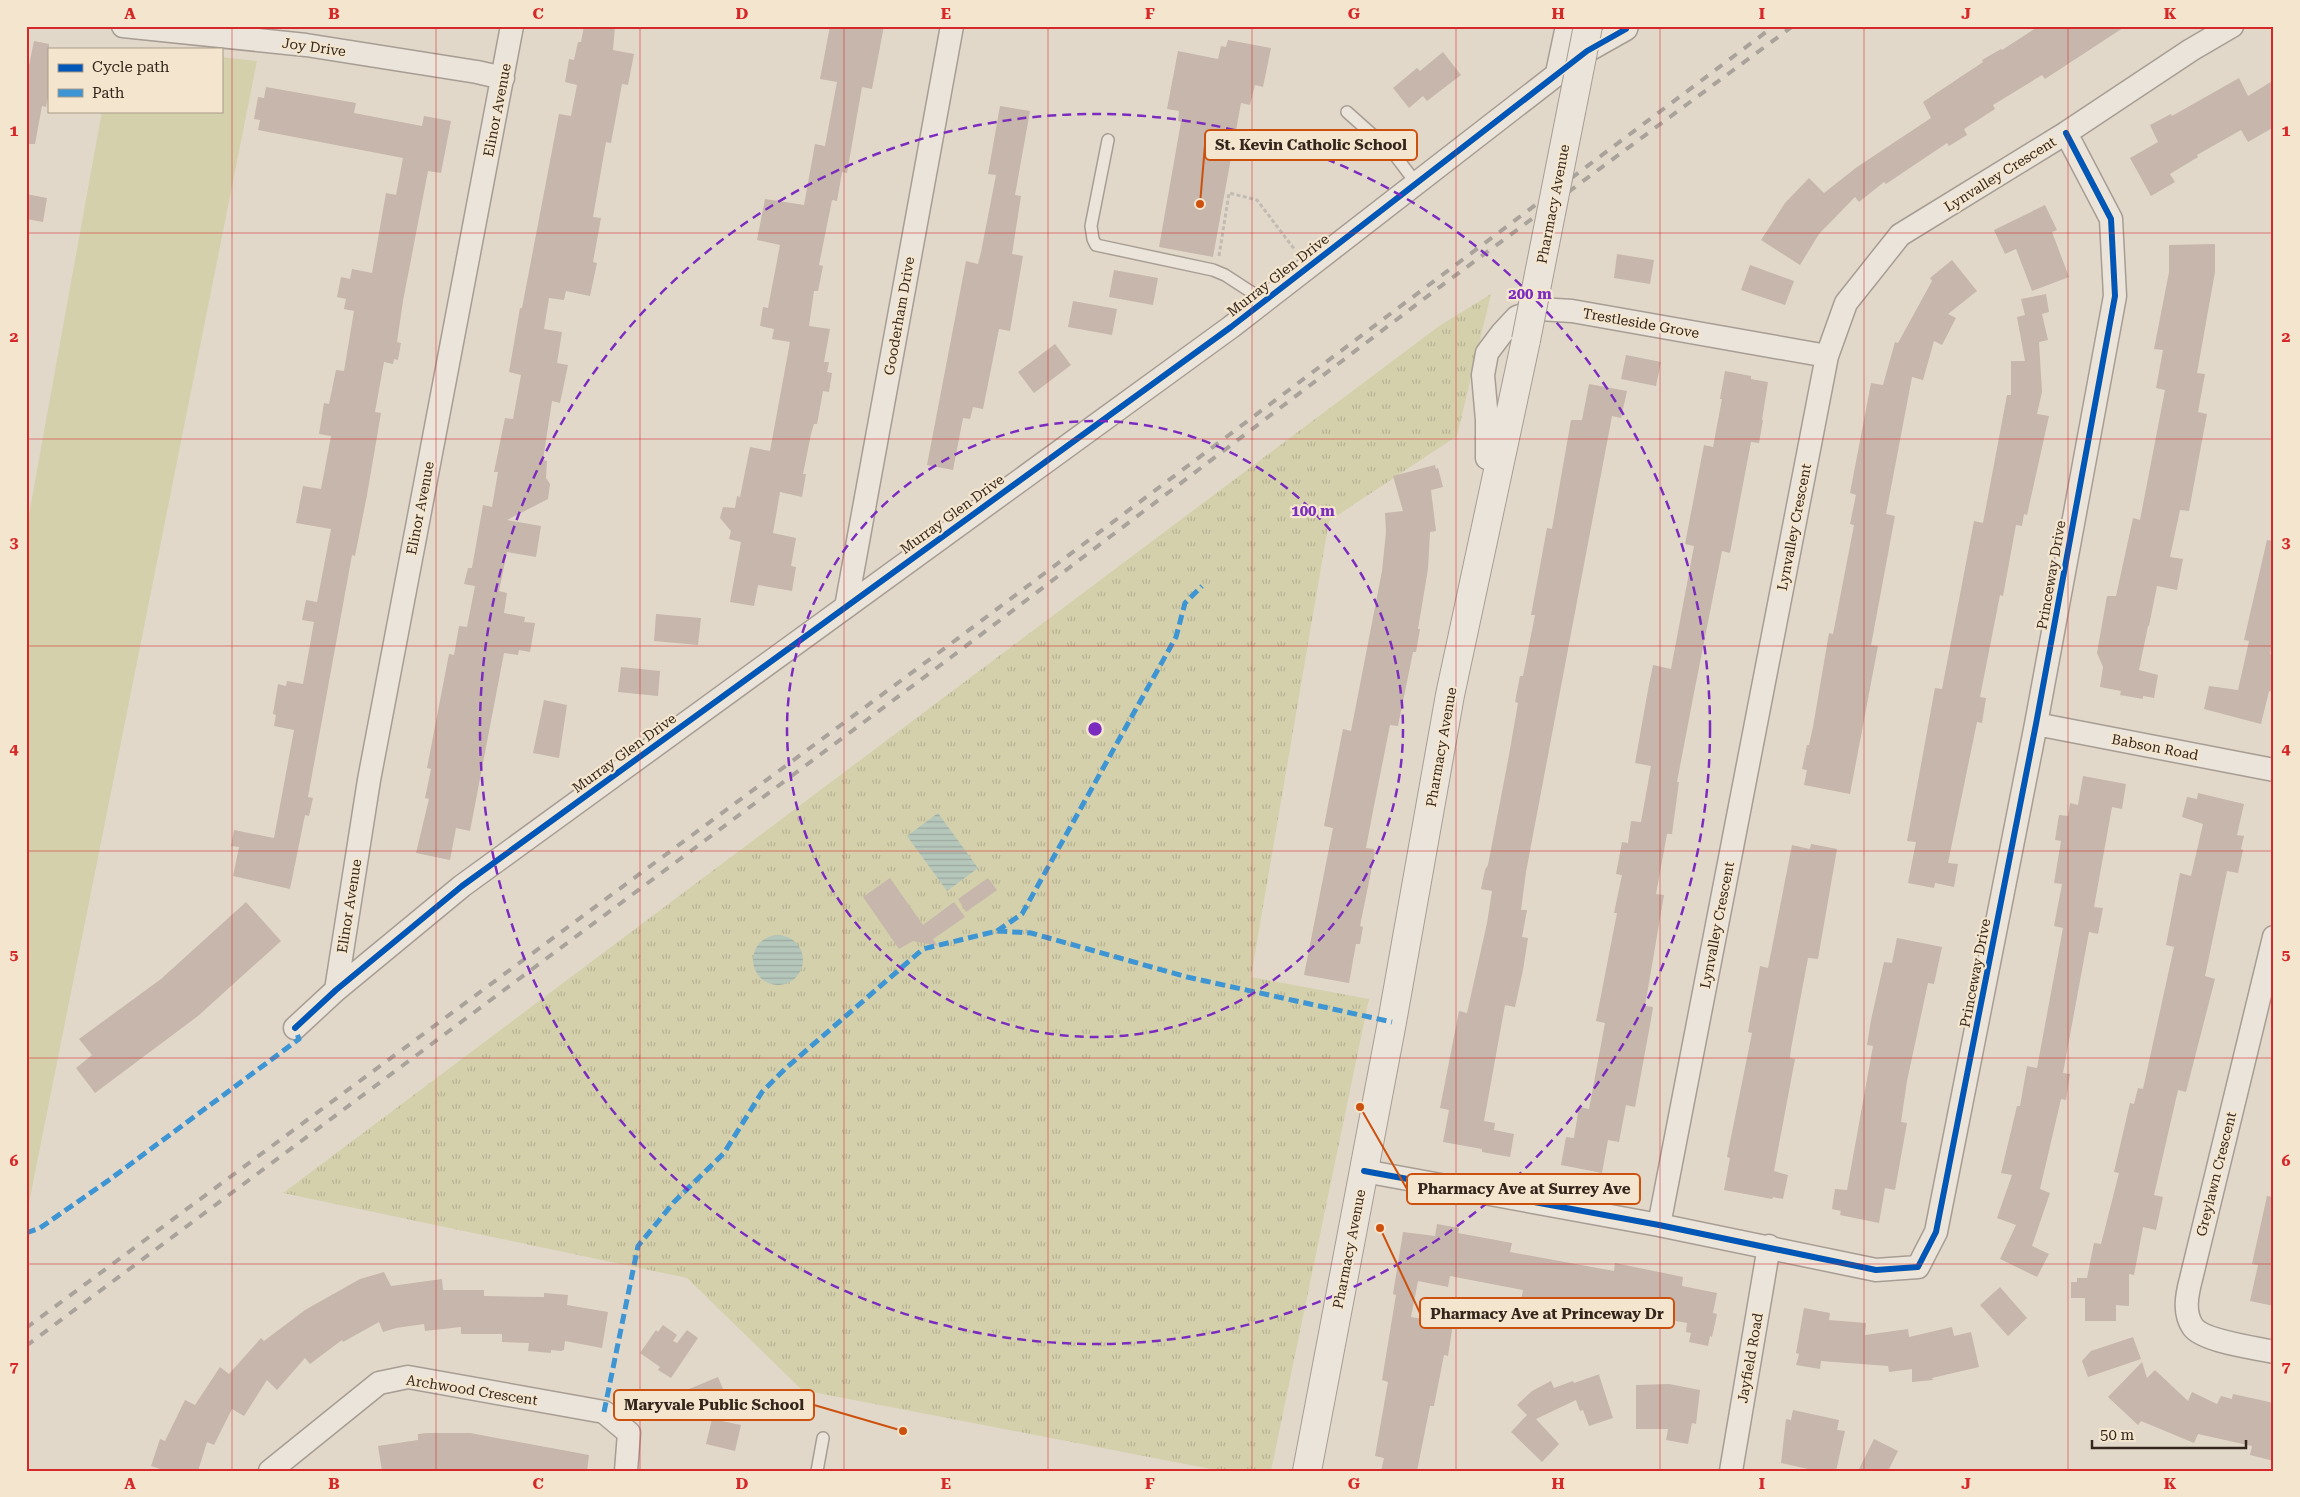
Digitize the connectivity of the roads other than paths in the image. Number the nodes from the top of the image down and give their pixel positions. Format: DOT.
graph roads {
  1 [pos="123,26"];
  2 [pos="512,26"];
  3 [pos="952,26"];
  4 [pos="1567,26"];
  5 [pos="1588,26"];
  6 [pos="1627,26"];
  7 [pos="2232,26"];
  8 [pos="1557,73"];
  9 [pos="503,78"];
  10 [pos="1347,112"];
  11 [pos="2066,133"];
  12 [pos="1108,140"];
  13 [pos="1416,183"];
  14 [pos="1265,301"];
  15 [pos="1827,356"];
  16 [pos="1487,458"];
  17 [pos="846,607"];
  18 [pos="2036,724"];
  19 [pos="2274,770"];
  20 [pos="2274,937"];
  21 [pos="336,990"];
  22 [pos="295,1028"];
  23 [pos="1364,1171"];
  24 [pos="1659,1225"];
  25 [pos="1769,1246"];
  26 [pos="2274,1352"];
  27 [pos="823,1438"];
  28 [pos="270,1471"];
  29 [pos="626,1471"];
  30 [pos="817,1471"];
  31 [pos="1307,1471"];
  32 [pos="1731,1471"];
  1 -- 9 [label="street, Joy Drive"];
  2 -- 9 [label="street, Elinor Avenue"];
  3 -- 17 [label="street, Gooderham Drive"];
  4 -- 8 [label="street"];
  5 -- 23 [label="street, Pharmacy Avenue, bridge"];
  6 -- 8 [label="street, Murray Glen Drive"];
  7 -- 11 [label="street, Lynvalley Crescent"];
  8 -- 13 [label="street, Murray Glen Drive"];
  9 -- 21 [label="street, Elinor Avenue"];
  10 -- 13 [label="lane"];
  11 -- 15 [label="street, Lynvalley Crescent"];
  11 -- 18 [label="street, Princeway Drive"];
  12 -- 14 [label="lane"];
  13 -- 14 [label="street, Murray Glen Drive"];
  14 -- 17 [label="street, Murray Glen Drive"];
  15 -- 16 [label="street, Trestleside Grove"];
  15 -- 24 [label="street, Lynvalley Crescent"];
  17 -- 21 [label="street, Murray Glen Drive"];
  18 -- 19 [label="street, Babson Road"];
  18 -- 25 [label="street, Princeway Drive"];
  20 -- 26 [label="street, Greylawn Crescent"];
  21 -- 22 [label="street, Murray Glen Drive"];
  23 -- 24 [label="street, Princeway Drive"];
  23 -- 31 [label="street, Pharmacy Avenue"];
  24 -- 25 [label="street, Princeway Drive"];
  25 -- 32 [label="street, Jayfield Road"];
  27 -- 30 [label="lane"];
  28 -- 29 [label="street, Archwood Crescent"];
}
